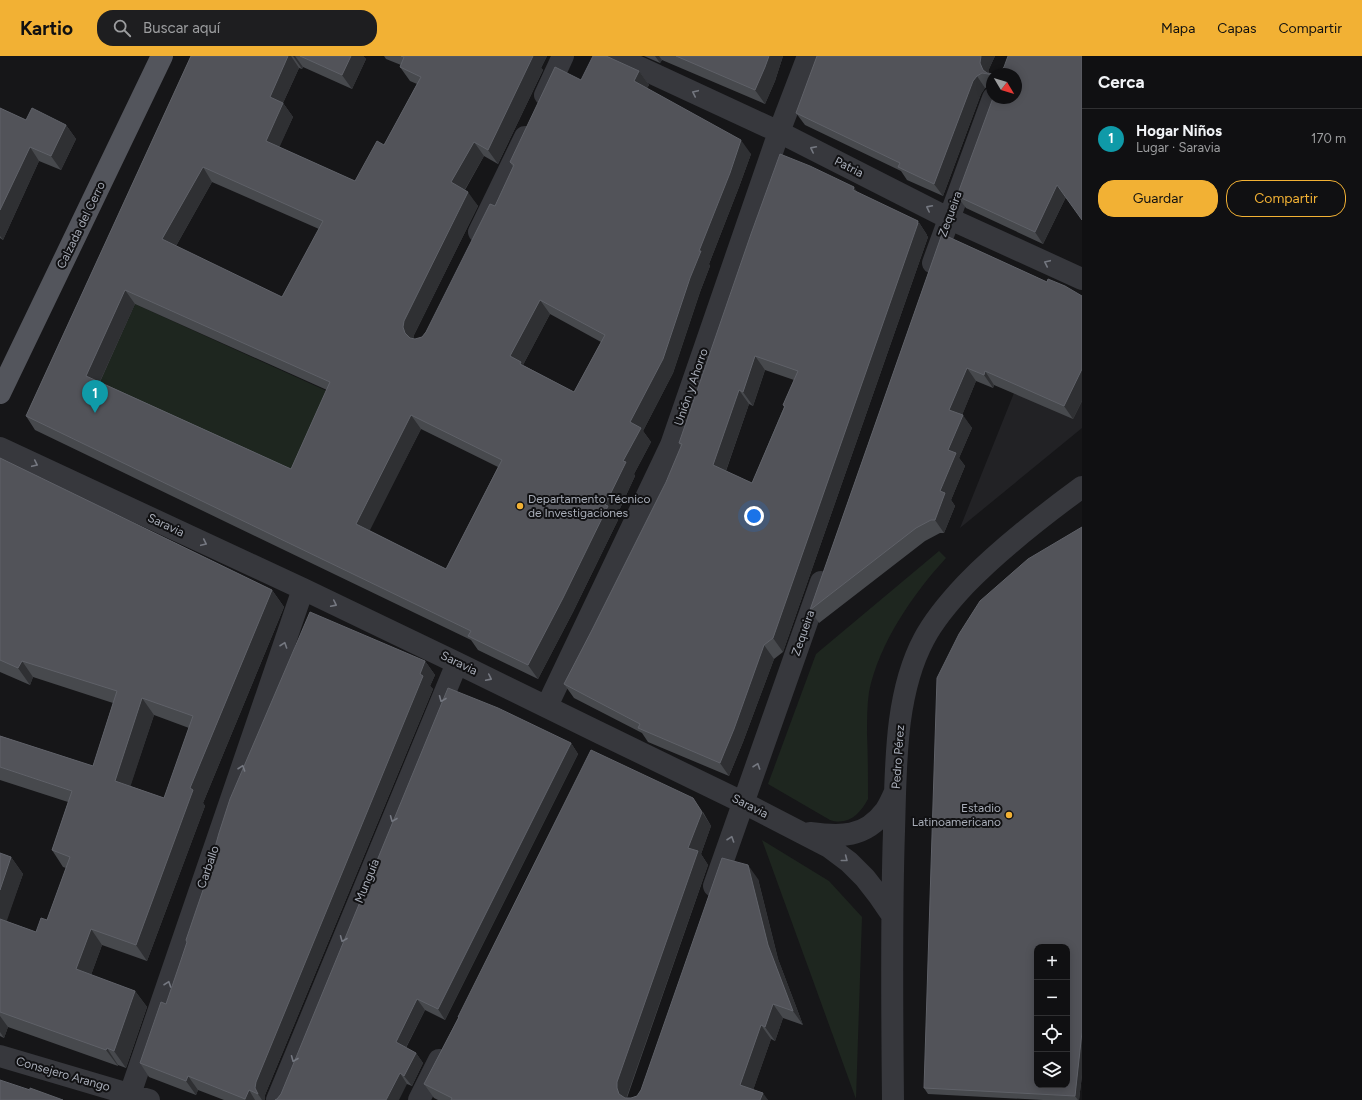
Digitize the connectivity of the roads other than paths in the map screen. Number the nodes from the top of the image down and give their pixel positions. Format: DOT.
graph roads {
  1 [pos="162,56"];
  2 [pos="563,56"];
  3 [pos="615,56"];
  4 [pos="808,56"];
  5 [pos="991,104"];
  6 [pos="779,132"];
  7 [pos="948,218"];
  8 [pos="471,248"];
  9 [pos="927,278"];
  10 [pos="1082,279"];
  11 [pos="0,393"];
  12 [pos="0,448"];
  13 [pos="1082,487"];
  14 [pos="828,563"];
  15 [pos="303,589"];
  16 [pos="457,663"];
  17 [pos="547,706"];
  18 [pos="896,791"];
  19 [pos="744,803"];
  20 [pos="800,832"];
  21 [pos="707,907"];
  22 [pos="892,915"];
  23 [pos="447,1044"];
  24 [pos="0,1056"];
  25 [pos="136,1098"];
  26 [pos="277,1100"];
  27 [pos="419,1100"];
  28 [pos="893,1100"];
  1 -- 11 [label="main road, Calzada del Cerro"];
  2 -- 8 [label="street"];
  6 -- 3 [label="street, Patria, one-way"];
  4 -- 6 [label="street, Unión y Ahorro"];
  5 -- 7 [label="street, Zequeira"];
  7 -- 6 [label="street, Patria, one-way"];
  6 -- 17 [label="street, Unión y Ahorro"];
  7 -- 9 [label="street, Zequeira"];
  10 -- 7 [label="street, Patria, one-way"];
  12 -- 15 [label="street, Saravia, one-way"];
  13 -- 18 [label="street, Pedro Pérez"];
  19 -- 14 [label="street, Zequeira, one-way"];
  15 -- 16 [label="street, Saravia, one-way"];
  25 -- 15 [label="street, Carballo, one-way"];
  16 -- 17 [label="street, Saravia, one-way"];
  16 -- 26 [label="street, Munguía, one-way"];
  17 -- 19 [label="street, Saravia"];
  18 -- 20 [label="street"];
  18 -- 22 [label="street, Pedro Pérez"];
  19 -- 20 [label="street, Saravia"];
  21 -- 19 [label="street, Zequeira, one-way"];
  20 -- 22 [label="street, Saravia, one-way"];
  22 -- 28 [label="street, Pedro Pérez"];
  23 -- 27 [label="street"];
  24 -- 25 [label="street, Consejero Arango"];
}
